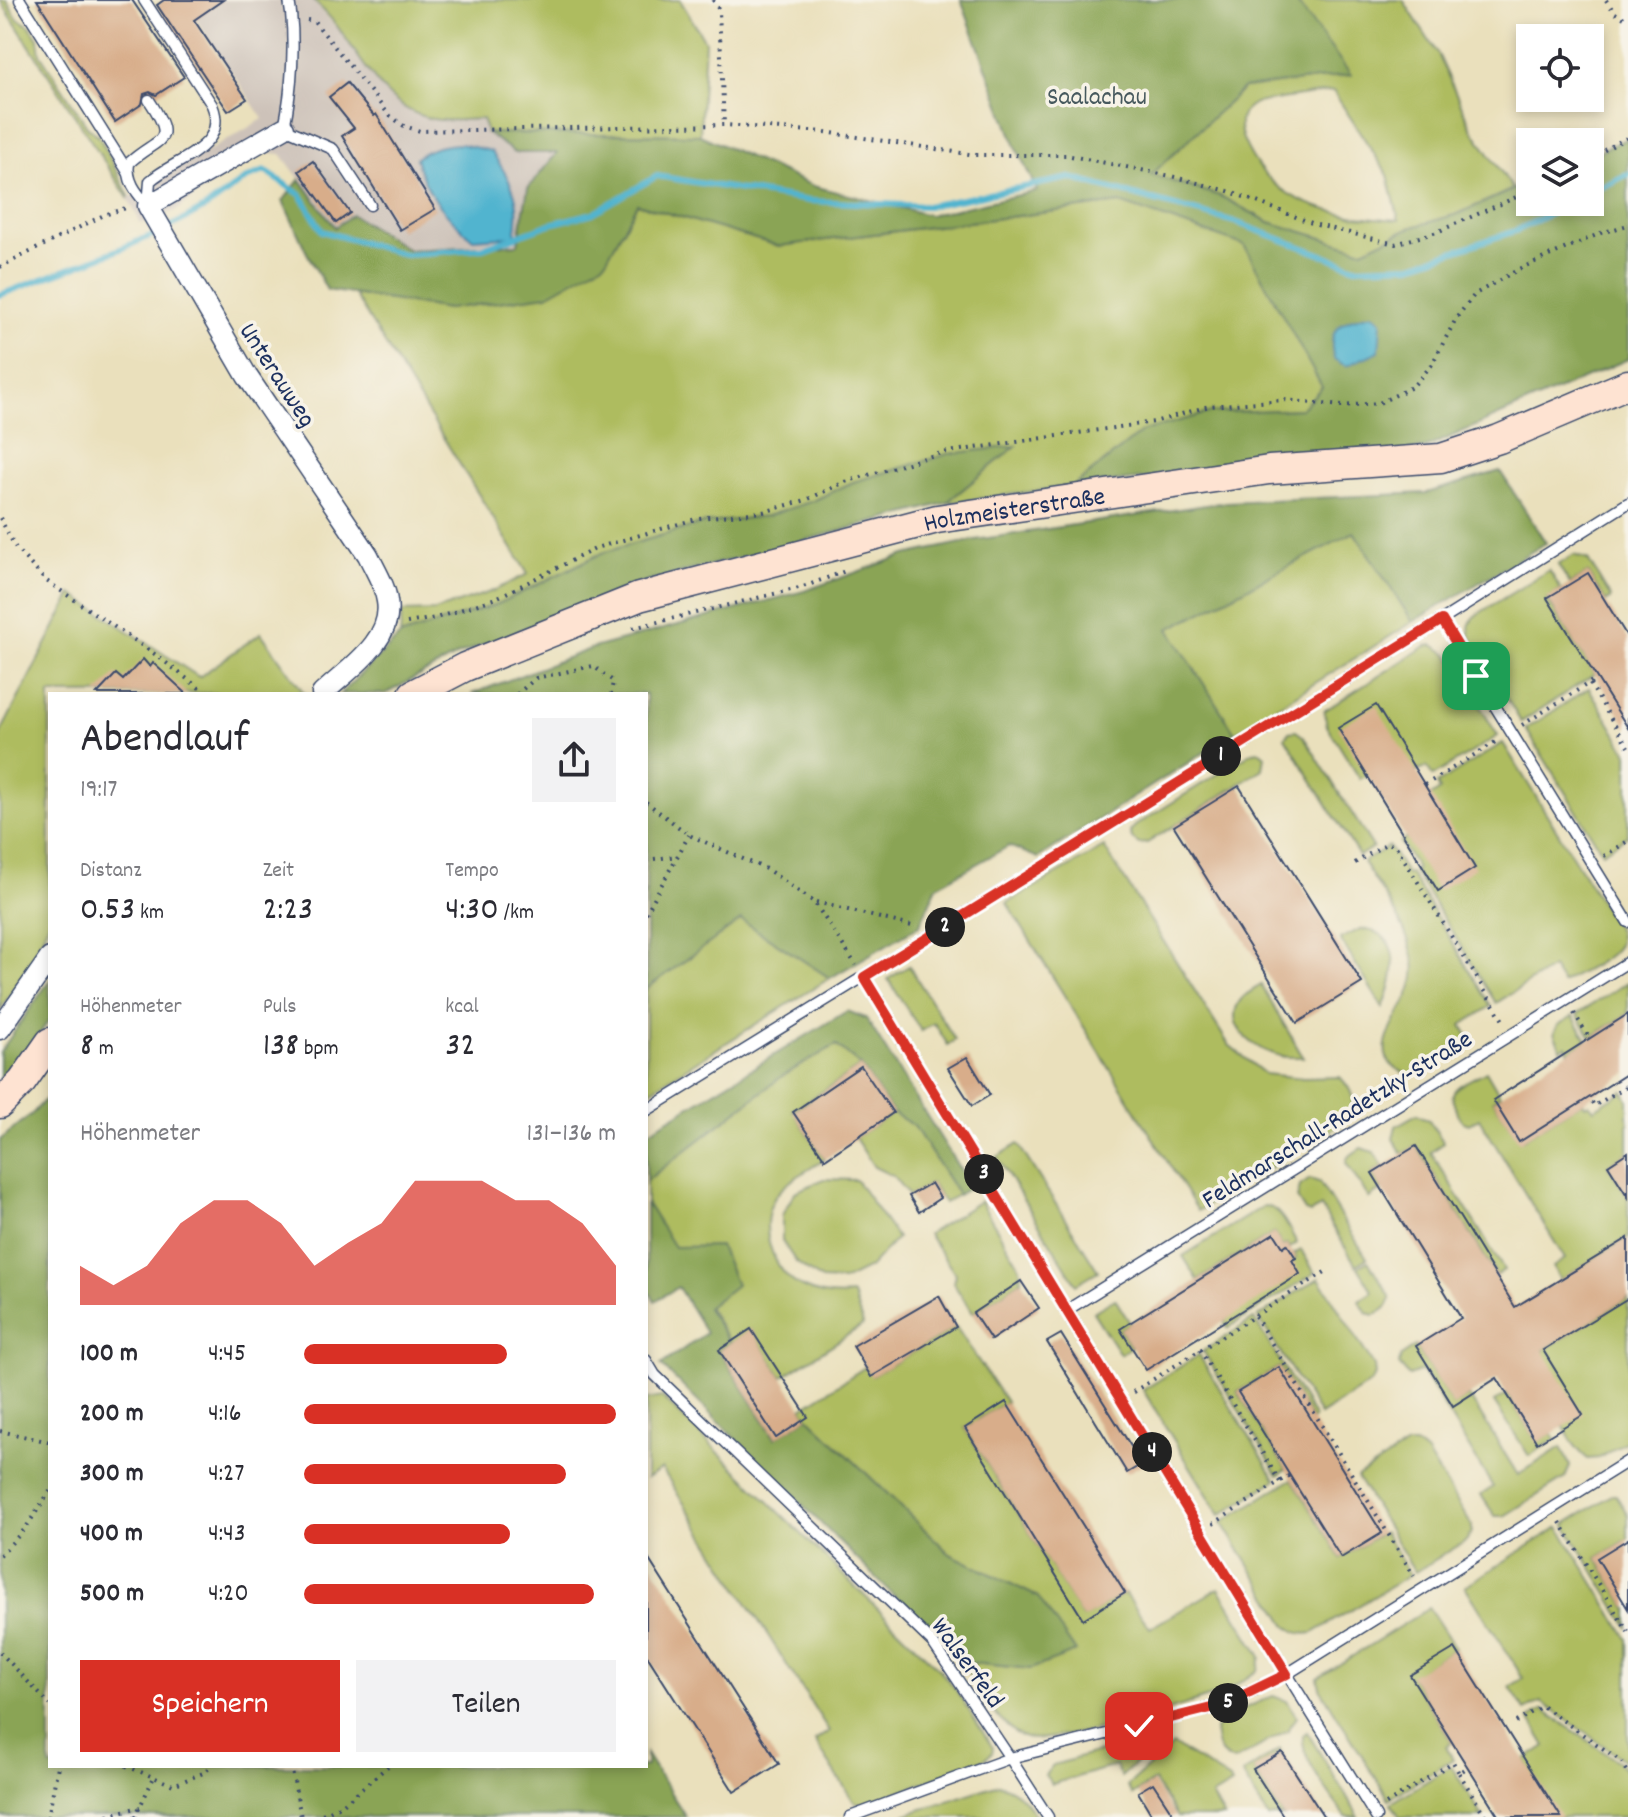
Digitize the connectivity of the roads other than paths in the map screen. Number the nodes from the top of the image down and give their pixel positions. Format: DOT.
graph roads {
  1 [pos="20,0"];
  2 [pos="144,0"];
  3 [pos="289,0"];
  4 [pos="149,100"];
  5 [pos="284,128"];
  6 [pos="128,172"];
  7 [pos="370,205"];
  8 [pos="150,211"];
  9 [pos="1628,384"];
  10 [pos="1628,503"];
  11 [pos="1442,620"];
  12 [pos="324,692"];
  13 [pos="417,692"];
  14 [pos="1628,922"];
  15 [pos="48,961"];
  16 [pos="1628,962"];
  17 [pos="864,977"];
  18 [pos="0,1029"];
  19 [pos="48,1045"];
  20 [pos="0,1104"];
  21 [pos="648,1110"];
  22 [pos="1067,1310"];
  23 [pos="648,1363"];
  24 [pos="1628,1461"];
  25 [pos="1287,1674"];
  26 [pos="1010,1758"];
  27 [pos="1375,1814"];
  28 [pos="850,1817"];
  29 [pos="1048,1817"];
  1 -- 6 [label="lane"];
  2 -- 8 [label="lane"];
  3 -- 5 [label="lane"];
  4 -- 6 [label="lane"];
  5 -- 7 [label="lane"];
  5 -- 8 [label="street"];
  6 -- 8 [label="lane"];
  8 -- 12 [label="street, Unterauweg"];
  9 -- 13 [label="street, Holzmeisterstraße"];
  10 -- 11 [label="lane"];
  11 -- 14 [label="lane"];
  11 -- 17 [label="lane"];
  15 -- 18 [label="street"];
  16 -- 22 [label="lane, Feldmarschall-Radetzky-Straße"];
  17 -- 21 [label="lane"];
  17 -- 22 [label="lane"];
  19 -- 20 [label="street"];
  22 -- 25 [label="lane"];
  23 -- 26 [label="lane, Walserfeld"];
  24 -- 25 [label="lane"];
  25 -- 26 [label="lane"];
  25 -- 27 [label="lane"];
  26 -- 28 [label="lane"];
  26 -- 29 [label="lane, Walserfeld"];
}
